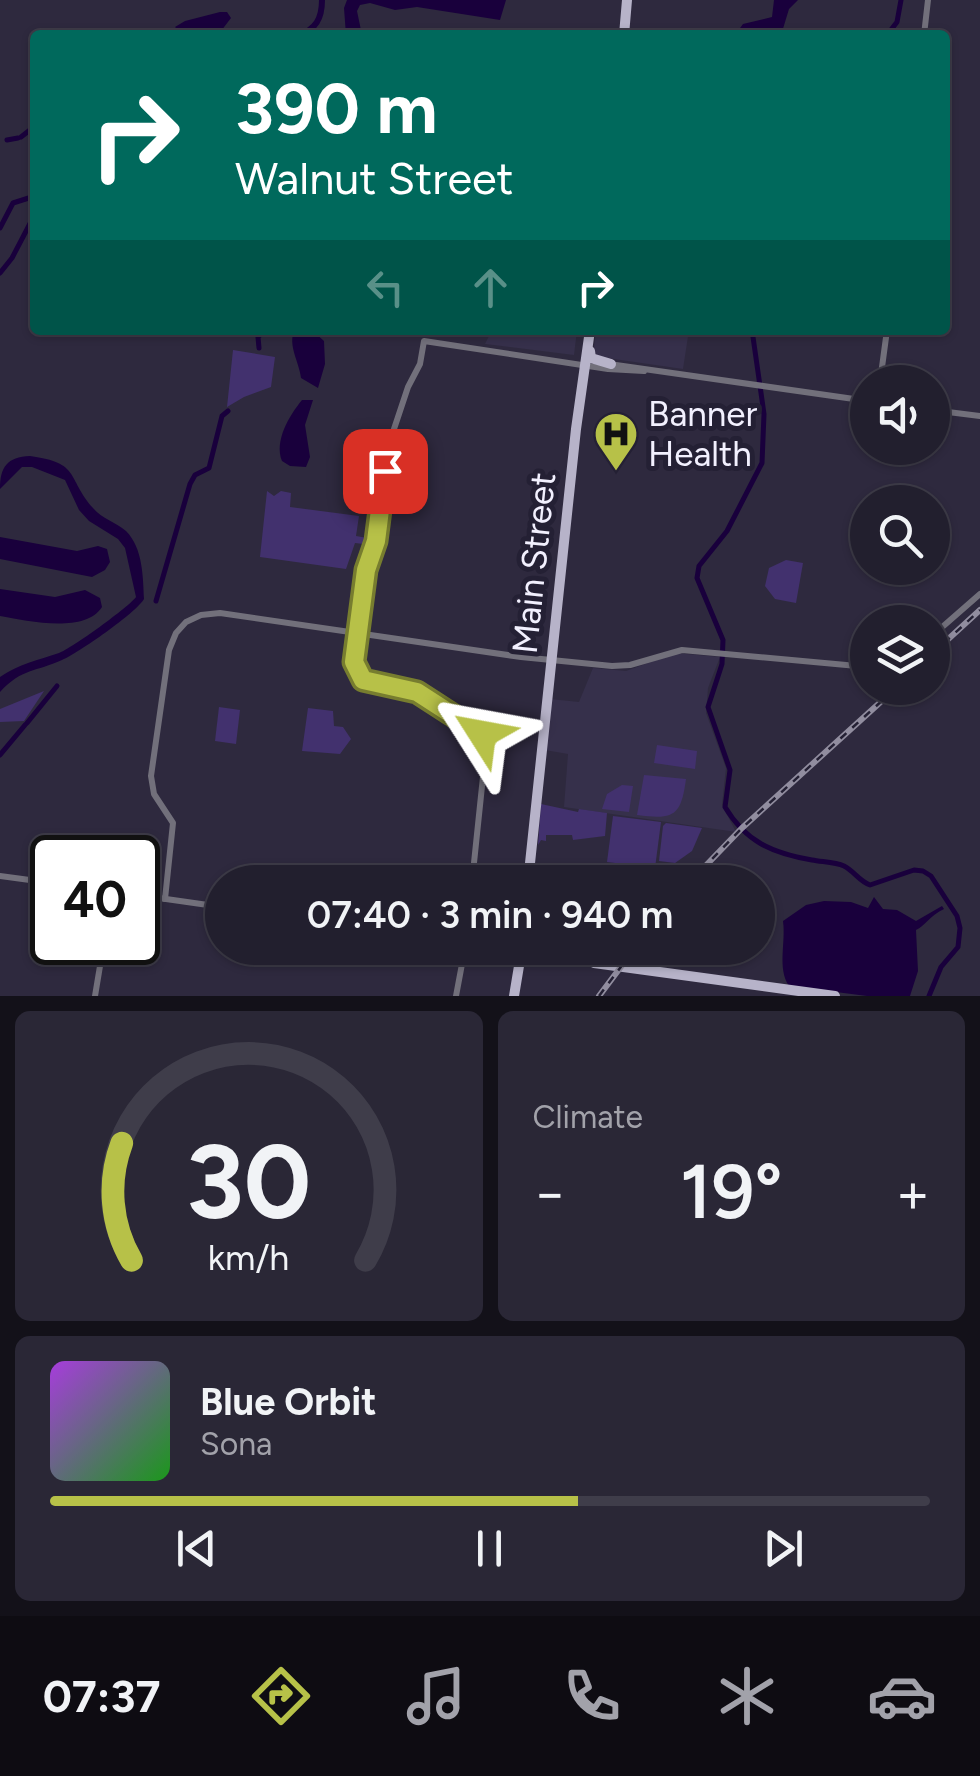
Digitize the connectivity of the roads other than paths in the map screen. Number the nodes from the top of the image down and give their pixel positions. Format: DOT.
graph roads {
  1 [pos="627,0"];
  2 [pos="928,0"];
  3 [pos="624,30"];
  4 [pos="925,30"];
  5 [pos="588,335"];
  6 [pos="589,335"];
  7 [pos="886,335"];
  8 [pos="596,365"];
  9 [pos="882,365"];
  10 [pos="582,396"];
  11 [pos="850,399"];
  12 [pos="950,412"];
  13 [pos="980,416"];
  14 [pos="576,429"];
  15 [pos="980,594"];
  16 [pos="950,620"];
  17 [pos="358,633"];
  18 [pos="550,660"];
  19 [pos="850,665"];
  20 [pos="474,865"];
  21 [pos="530,865"];
  22 [pos="0,876"];
  23 [pos="30,880"];
  24 [pos="160,898"];
  25 [pos="165,899"];
  26 [pos="205,905"];
  27 [pos="100,965"];
  28 [pos="462,965"];
  29 [pos="517,965"];
  30 [pos="607,965"];
  31 [pos="94,996"];
  32 [pos="456,996"];
  33 [pos="514,996"];
  34 [pos="835,996"];
  1 -- 3 [label="main road"];
  2 -- 4 [label="street"];
  5 -- 8 [label="main road"];
  6 -- 8 [label="main road, Main Street"];
  7 -- 9 [label="street"];
  8 -- 10 [label="main road, Main Street"];
  8 -- 10 [label="main road"];
  8 -- 11 [label="street"];
  8 -- 14 [label="main road, Main Street"];
  8 -- 17 [label="street"];
  10 -- 14 [label="main road, Main Street"];
  12 -- 13 [label="street"];
  14 -- 18 [label="main road, Main Street"];
  15 -- 16 [label="street"];
  17 -- 18 [label="street"];
  17 -- 20 [label="street"];
  17 -- 25 [label="street"];
  18 -- 19 [label="street"];
  18 -- 21 [label="main road, Main Street"];
  22 -- 23 [label="street"];
  24 -- 25 [label="street"];
  25 -- 26 [label="street"];
  27 -- 31 [label="street"];
  28 -- 32 [label="street"];
  29 -- 33 [label="main road"];
  30 -- 34 [label="main road"];
}
